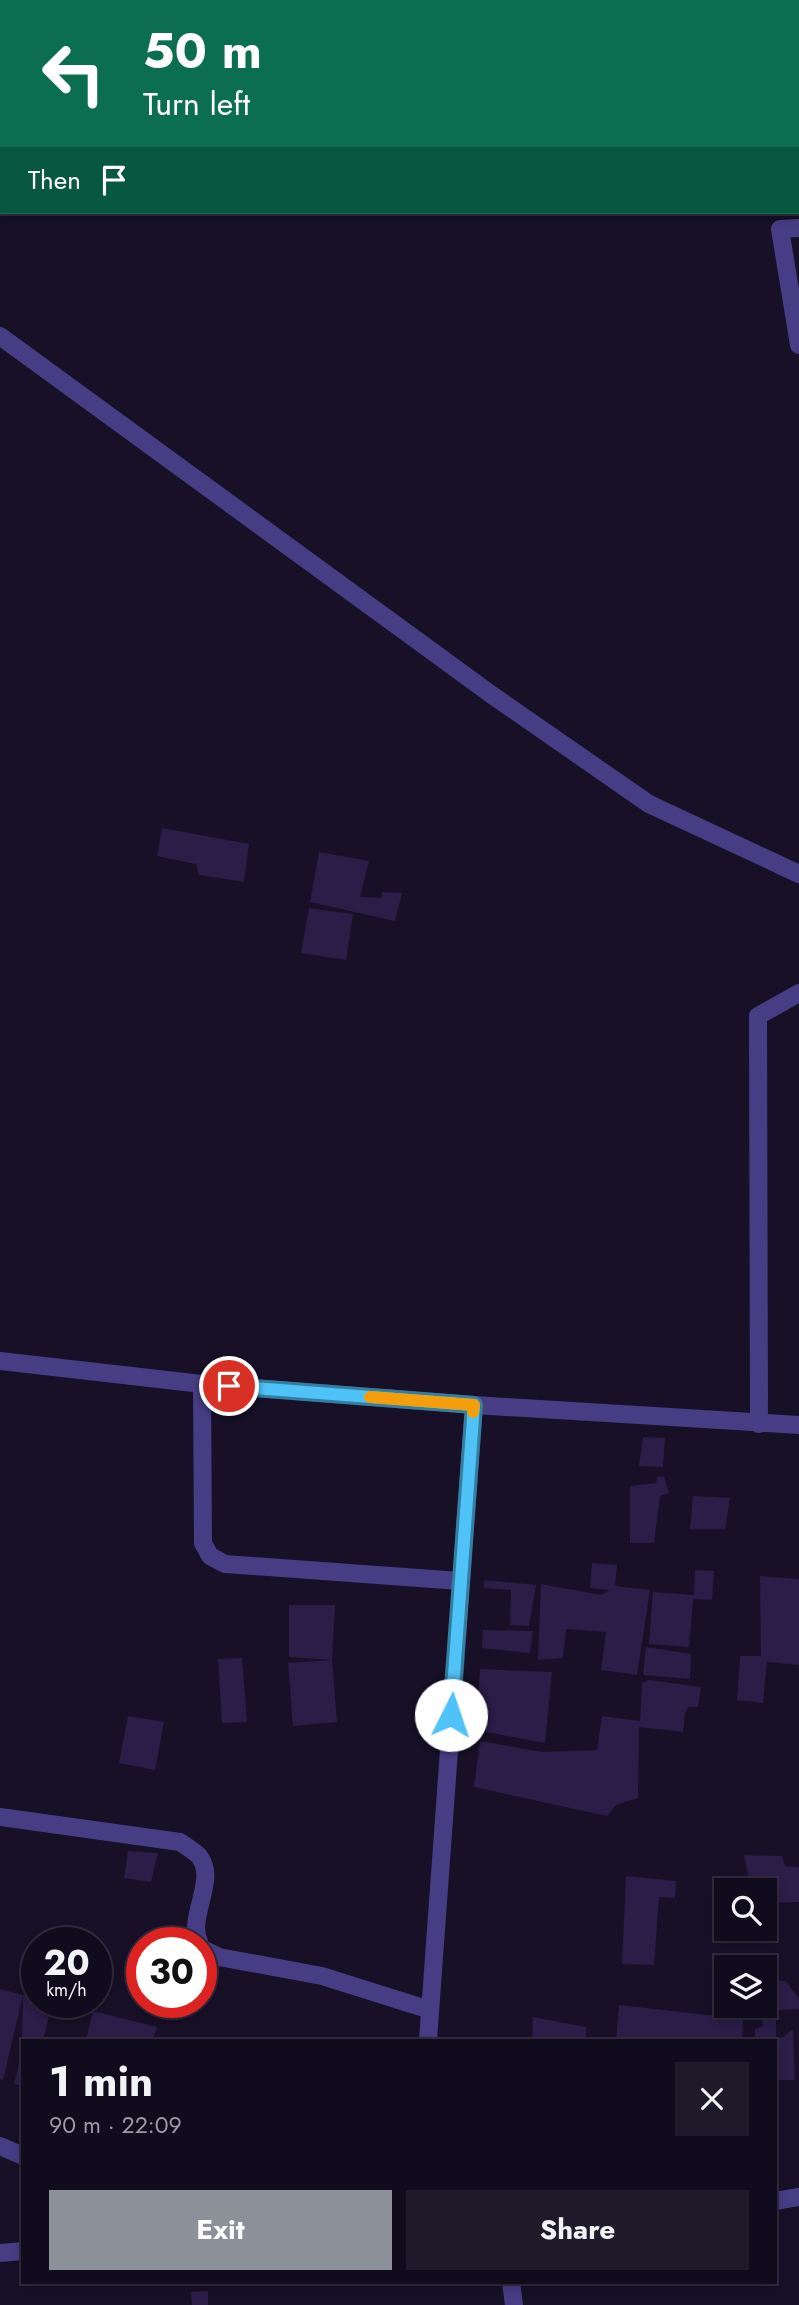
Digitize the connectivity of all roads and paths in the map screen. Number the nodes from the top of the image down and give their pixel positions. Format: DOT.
graph roads {
  1 [pos="799,228"];
  2 [pos="0,336"];
  3 [pos="799,345"];
  4 [pos="799,874"];
  5 [pos="799,993"];
  6 [pos="0,1361"];
  7 [pos="202,1384"];
  8 [pos="474,1405"];
  9 [pos="759,1424"];
  10 [pos="799,1425"];
  11 [pos="460,1581"];
  12 [pos="0,1817"];
  13 [pos="194,1927"];
  14 [pos="217,1956"];
  15 [pos="430,2010"];
  16 [pos="428,2039"];
  17 [pos="0,2146"];
  18 [pos="21,2154"];
  19 [pos="799,2197"];
  20 [pos="777,2201"];
  21 [pos="21,2251"];
  22 [pos="0,2253"];
  23 [pos="511,2284"];
  24 [pos="514,2305"];
  1 -- 3 [label="street"];
  2 -- 4 [label="street"];
  5 -- 9 [label="street"];
  6 -- 7 [label="street"];
  7 -- 8 [label="street"];
  7 -- 11 [label="street"];
  8 -- 9 [label="street"];
  8 -- 11 [label="street"];
  9 -- 10 [label="street"];
  11 -- 15 [label="street"];
  12 -- 13 [label="street"];
  14 -- 15 [label="street"];
  15 -- 16 [label="street"];
  17 -- 18 [label="street"];
  19 -- 20 [label="street"];
  21 -- 22 [label="street"];
  23 -- 24 [label="street"];
}
